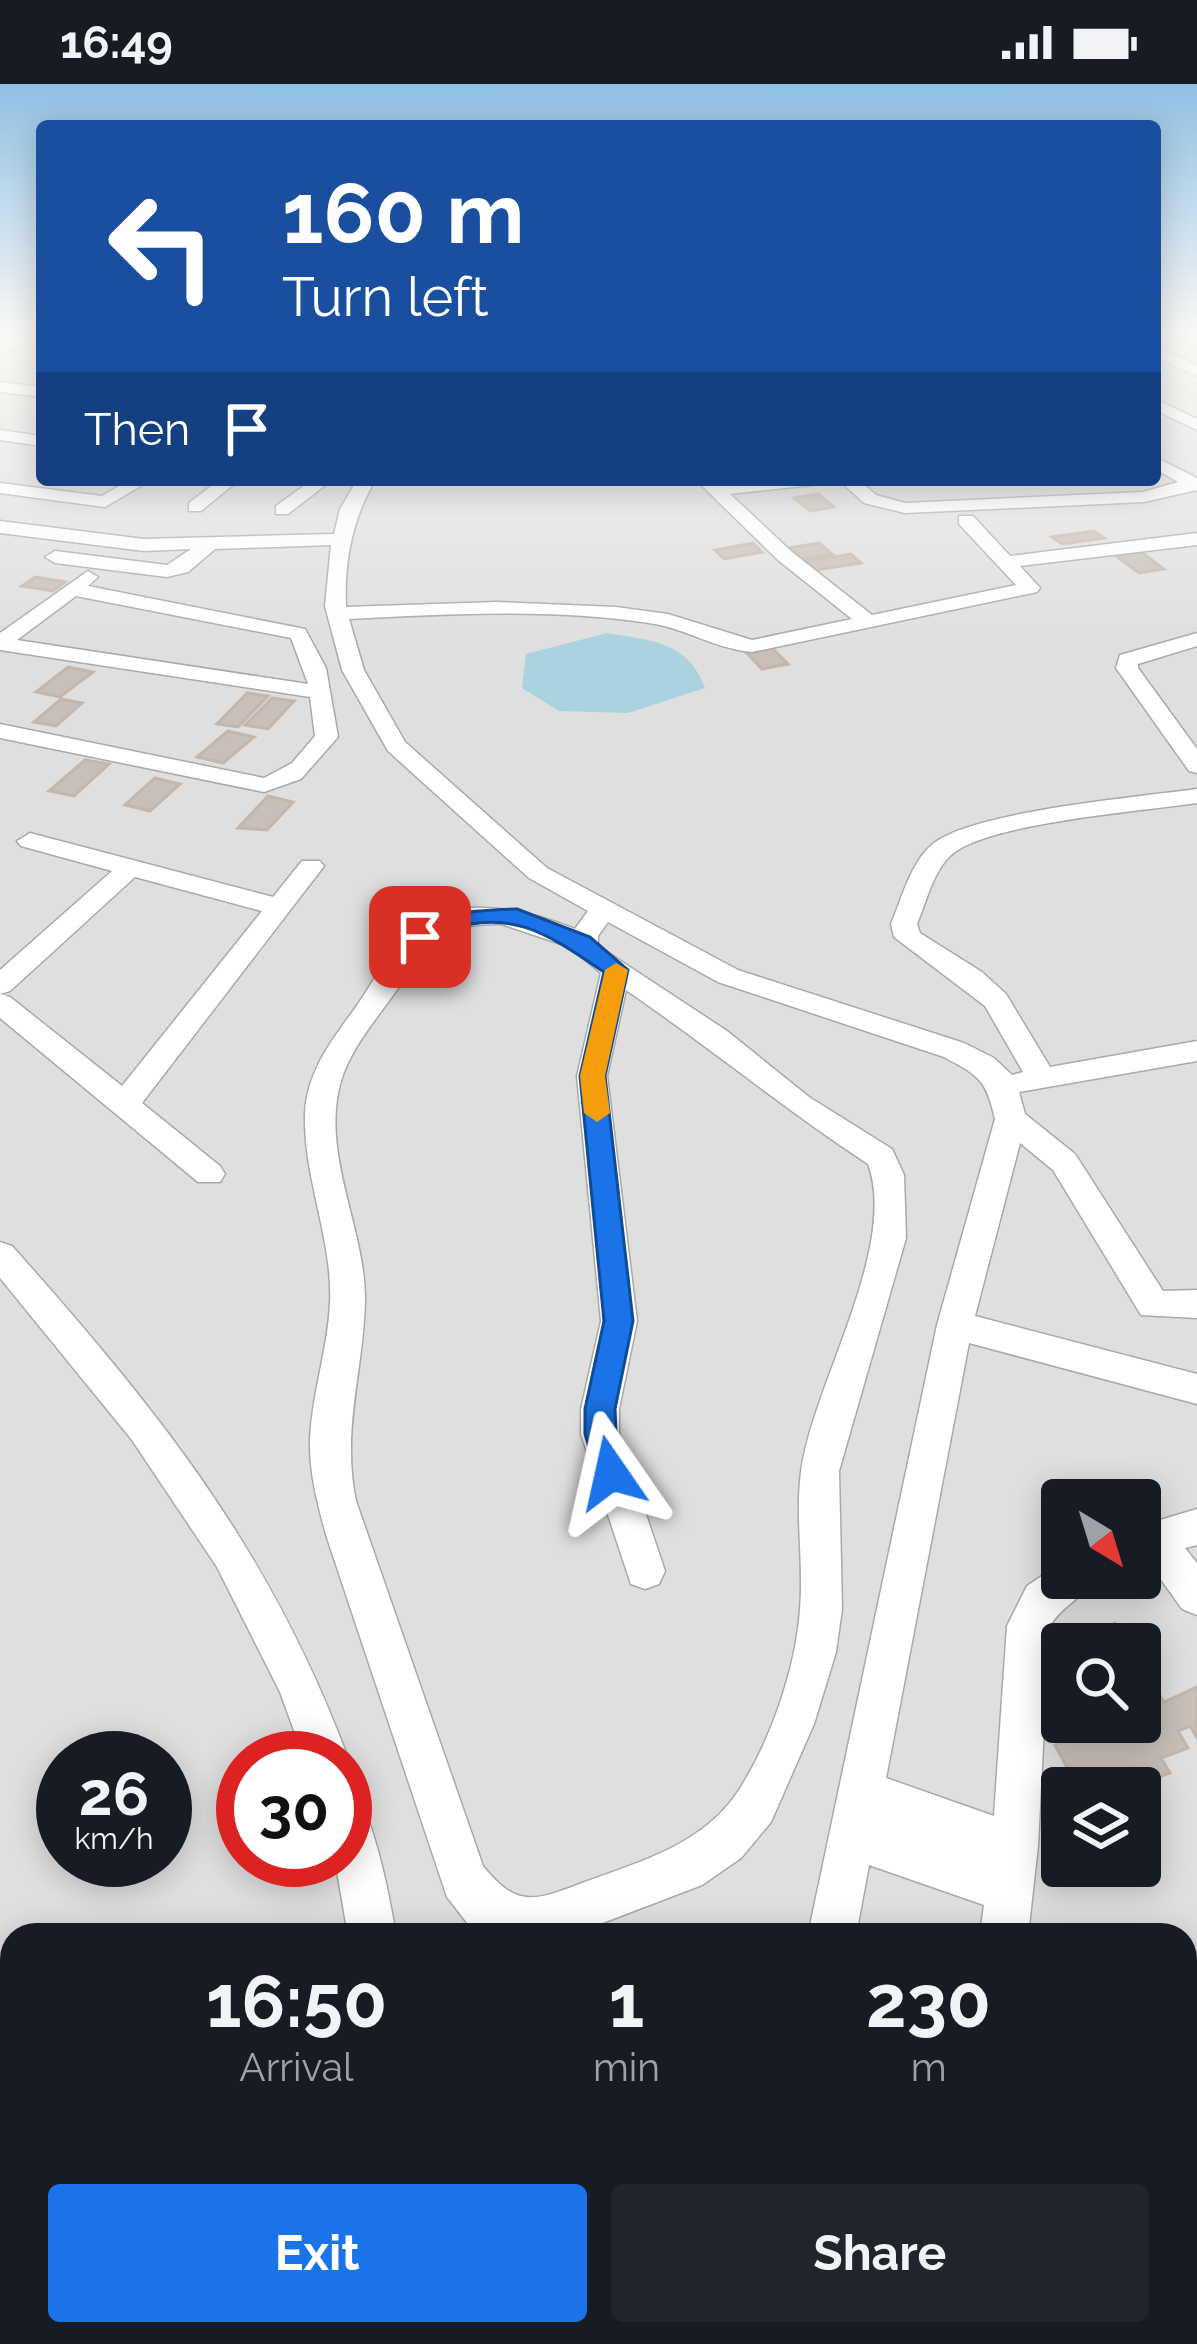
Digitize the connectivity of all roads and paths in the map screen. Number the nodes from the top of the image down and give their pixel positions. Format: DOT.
graph roads {
  1 [pos="3,435"];
  2 [pos="36,440"];
  3 [pos="1161,465"];
  4 [pos="1196,484"];
  5 [pos="132,486"];
  6 [pos="222,486"];
  7 [pos="314,486"];
  8 [pos="362,486"];
  9 [pos="711,486"];
  10 [pos="855,486"];
  11 [pos="0,488"];
  12 [pos="195,507"];
  13 [pos="282,510"];
  14 [pos="966,520"];
  15 [pos="0,527"];
  16 [pos="341,539"];
  17 [pos="1197,539"];
  18 [pos="210,543"];
  19 [pos="0,548"];
  20 [pos="1008,562"];
  21 [pos="104,565"];
  22 [pos="71,589"];
  23 [pos="338,614"];
  24 [pos="868,622"];
  25 [pos="1197,639"];
  26 [pos="0,643"];
  27 [pos="320,692"];
  28 [pos="0,731"];
  29 [pos="1197,766"];
  30 [pos="1197,796"];
  31 [pos="30,841"];
  32 [pos="311,866"];
  33 [pos="131,867"];
  34 [pos="278,907"];
  35 [pos="604,909"];
  36 [pos="582,942"];
  37 [pos="616,970"];
  38 [pos="0,985"];
  39 [pos="0,1003"];
  40 [pos="1197,1052"];
  41 [pos="1018,1094"];
  42 [pos="124,1105"];
  43 [pos="209,1174"];
  44 [pos="0,1255"];
  45 [pos="1197,1304"];
  46 [pos="955,1324"];
  47 [pos="1197,1389"];
  48 [pos="1197,1528"];
  49 [pos="1161,1538"];
  50 [pos="1161,1556"];
  51 [pos="645,1571"];
  52 [pos="1197,1596"];
  53 [pos="1042,1599"];
  54 [pos="318,1731"];
  55 [pos="856,1814"];
  56 [pos="364,1887"];
  57 [pos="1009,1890"];
  58 [pos="370,1923"];
  59 [pos="834,1923"];
  1 -- 2 [label="street"];
  3 -- 4 [label="street"];
  4 -- 10 [label="street"];
  5 -- 11 [label="street"];
  6 -- 12 [label="street"];
  7 -- 13 [label="street"];
  8 -- 16 [label="street"];
  9 -- 24 [label="street"];
  14 -- 20 [label="street"];
  15 -- 18 [label="street"];
  16 -- 18 [label="street"];
  16 -- 23 [label="street"];
  17 -- 20 [label="street"];
  18 -- 21 [label="street"];
  19 -- 21 [label="street"];
  20 -- 24 [label="street"];
  21 -- 22 [label="street"];
  22 -- 26 [label="street"];
  22 -- 27 [label="street"];
  23 -- 24 [label="street"];
  23 -- 35 [label="street"];
  25 -- 29 [label="street"];
  26 -- 27 [label="street"];
  27 -- 28 [label="street"];
  30 -- 41 [label="street"];
  31 -- 33 [label="street"];
  32 -- 34 [label="street"];
  33 -- 34 [label="street"];
  33 -- 38 [label="street"];
  34 -- 42 [label="street"];
  35 -- 36 [label="street"];
  35 -- 41 [label="street"];
  36 -- 37 [label="street"];
  36 -- 37 [label="street"];
  37 -- 51 [label="street"];
  39 -- 42 [label="street"];
  40 -- 41 [label="street"];
  41 -- 45 [label="street"];
  41 -- 46 [label="street"];
  42 -- 43 [label="street"];
  44 -- 54 [label="street"];
  46 -- 47 [label="street"];
  46 -- 55 [label="street"];
  48 -- 49 [label="street"];
  50 -- 52 [label="street"];
  53 -- 57 [label="street"];
  55 -- 57 [label="street"];
  55 -- 59 [label="street"];
  56 -- 58 [label="street"];
}
